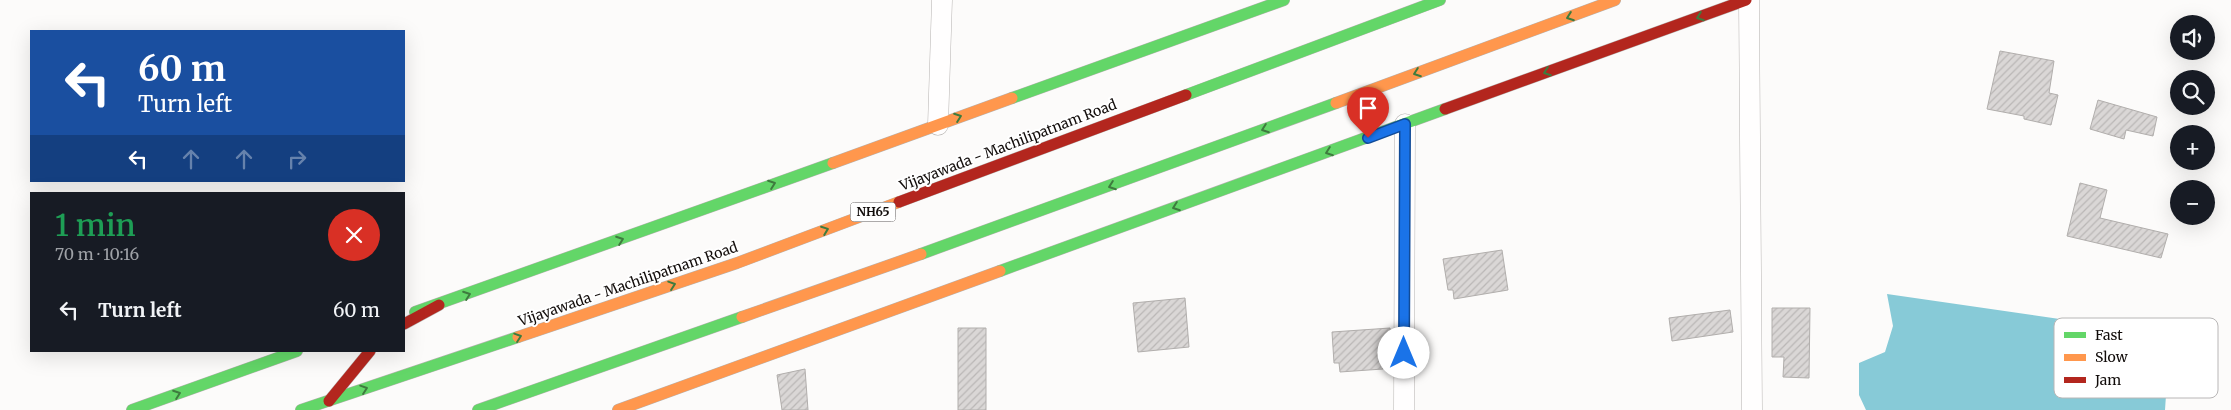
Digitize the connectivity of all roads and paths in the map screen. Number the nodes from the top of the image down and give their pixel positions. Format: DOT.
graph roads {
  1 [pos="942,0"];
  2 [pos="1284,0"];
  3 [pos="1440,0"];
  4 [pos="1616,0"];
  5 [pos="1747,0"];
  6 [pos="1405,124"];
  7 [pos="938,125"];
  8 [pos="439,305"];
  9 [pos="405,315"];
  10 [pos="405,323"];
  11 [pos="294,352"];
  12 [pos="369,352"];
  13 [pos="329,400"];
  14 [pos="132,410"];
  15 [pos="301,410"];
  16 [pos="478,410"];
  17 [pos="618,410"];
  18 [pos="1404,410"];
  19 [pos="1752,410"];
  1 -- 7 [label="street"];
  7 -- 2 [label="main road, one-way"];
  13 -- 3 [label="main road, Vijayawada - Machilipatnam Road / NH65, one-way"];
  4 -- 16 [label="main road, one-way"];
  5 -- 6 [label="main road, one-way"];
  5 -- 19 [label="street"];
  6 -- 17 [label="main road, one-way"];
  6 -- 18 [label="street"];
  8 -- 7 [label="main road, one-way"];
  8 -- 9 [label="main road"];
  8 -- 10 [label="main road"];
  14 -- 11 [label="main road, one-way"];
  12 -- 13 [label="main road"];
  13 -- 15 [label="main road, Vijayawada - Machilipatnam Road / NH65"];
}
